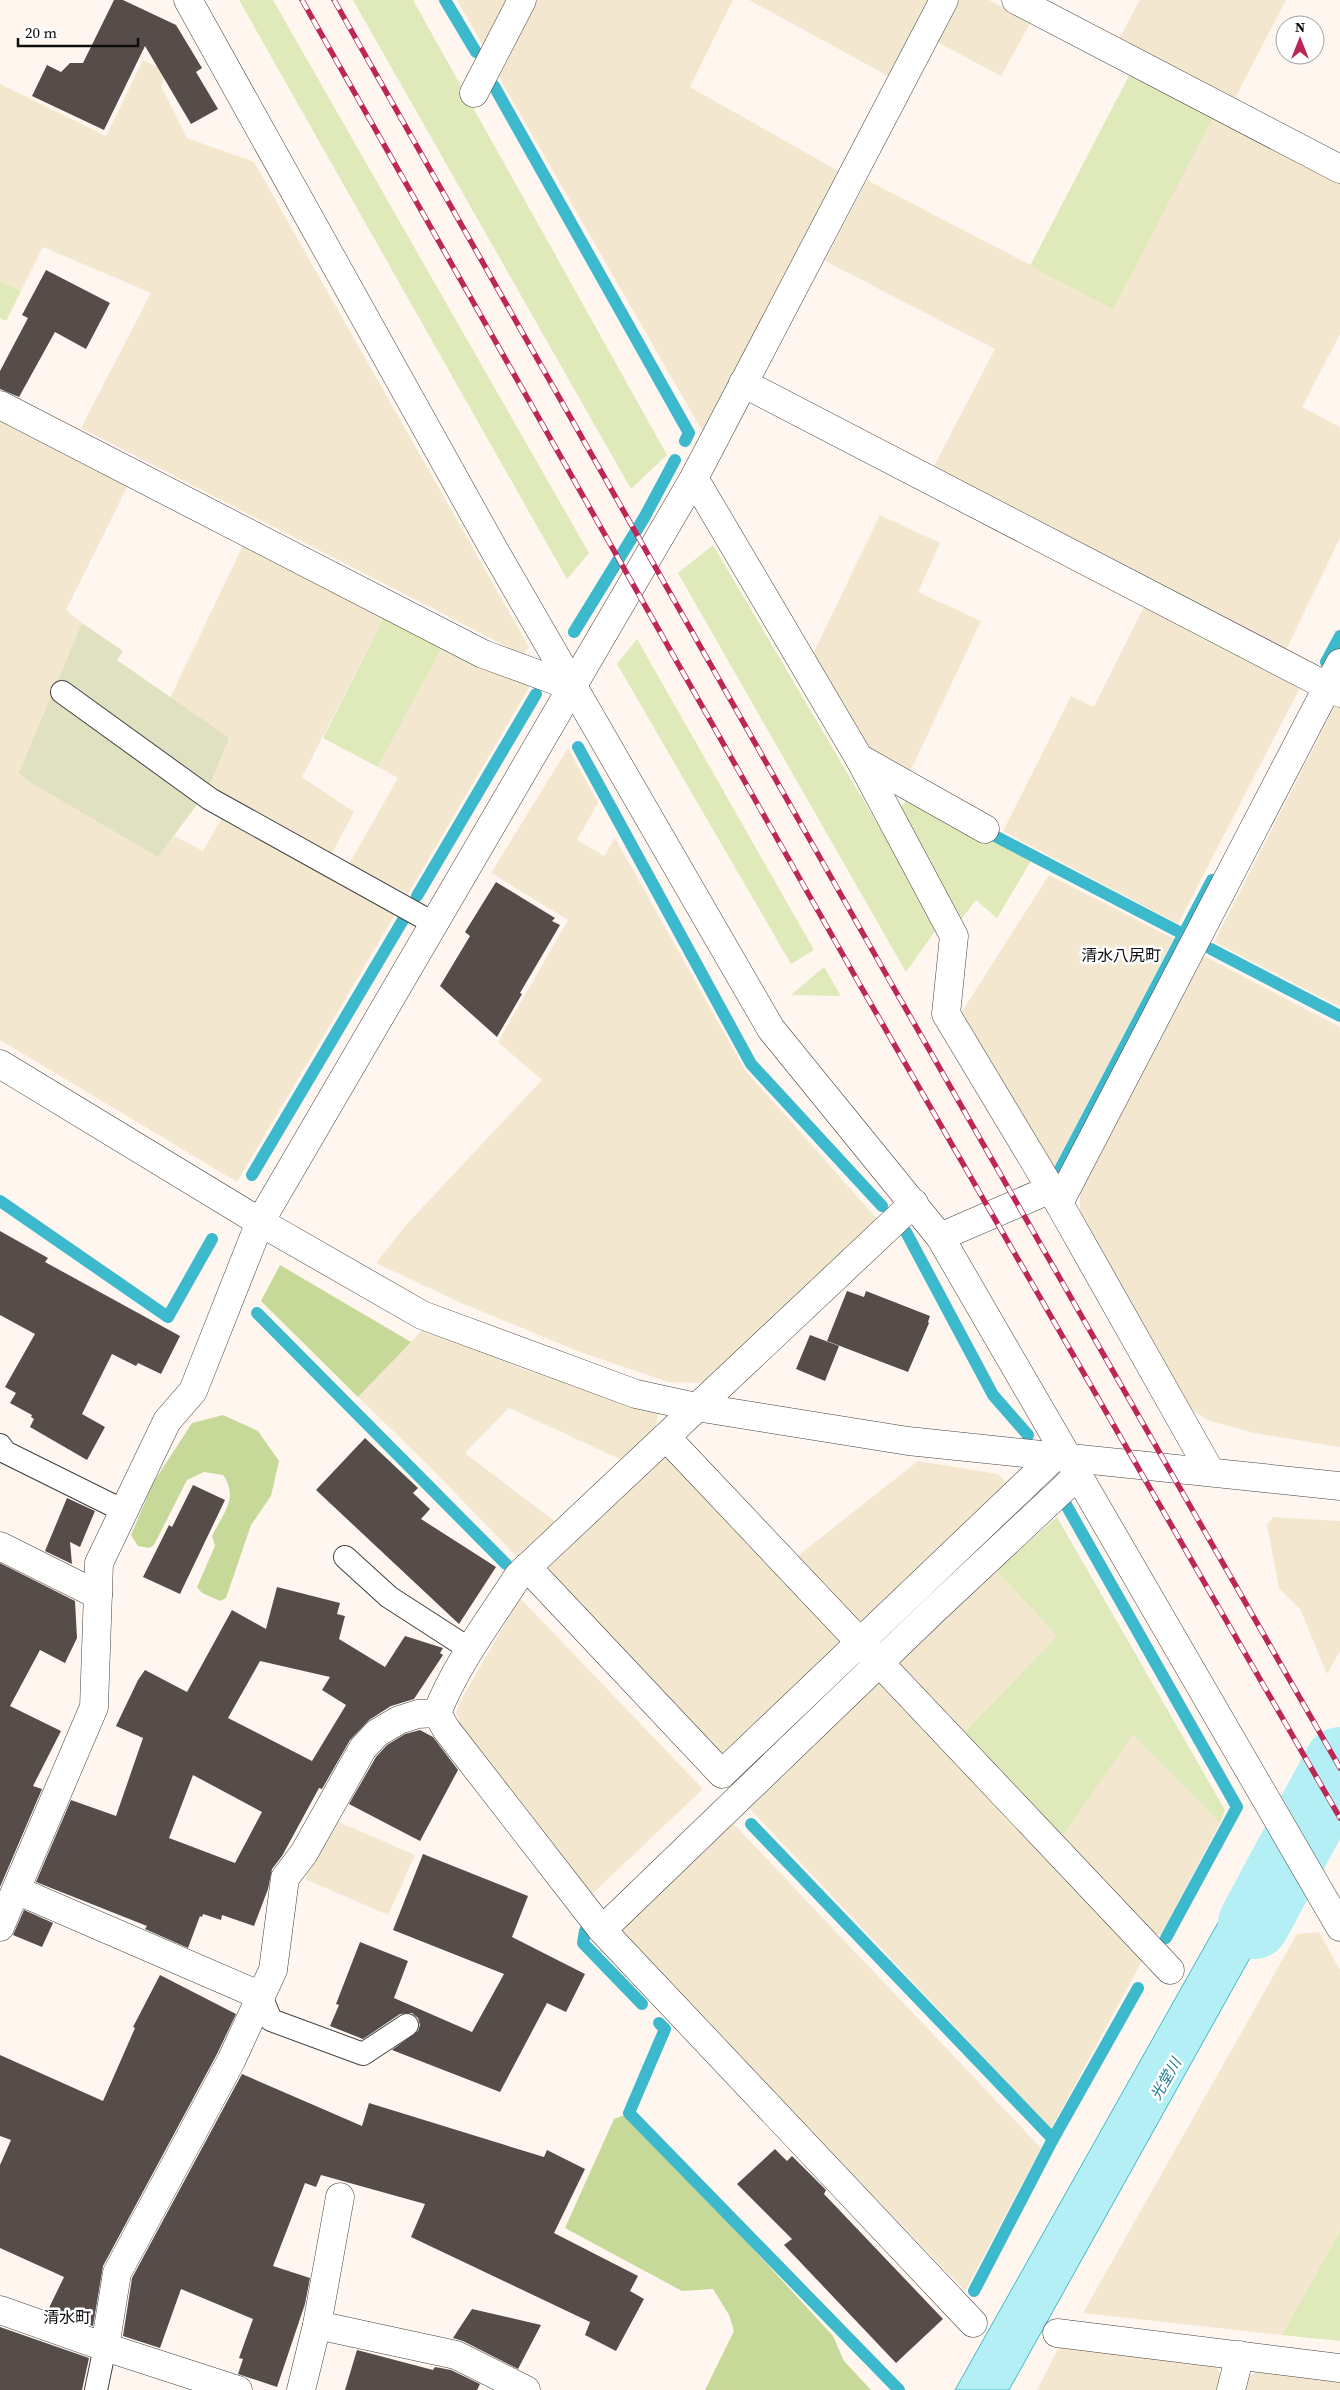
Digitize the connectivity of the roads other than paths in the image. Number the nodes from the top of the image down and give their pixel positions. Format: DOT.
graph roads {
  1 [pos="188,0"];
  2 [pos="522,0"];
  3 [pos="944,0"];
  4 [pos="1016,0"];
  5 [pos="474,93"];
  6 [pos="1340,168"];
  7 [pos="743,383"];
  8 [pos="0,404"];
  9 [pos="694,478"];
  10 [pos="1336,680"];
  11 [pos="573,687"];
  12 [pos="62,692"];
  13 [pos="859,758"];
  14 [pos="985,829"];
  15 [pos="435,924"];
  16 [pos="0,1064"];
  17 [pos="1055,1196"];
  18 [pos="914,1203"];
  19 [pos="260,1222"];
  20 [pos="940,1237"];
  21 [pos="696,1407"];
  22 [pos="666,1437"];
  23 [pos="0,1445"];
  24 [pos="1066,1464"];
  25 [pos="1210,1471"];
  26 [pos="1340,1486"];
  27 [pos="124,1512"];
  28 [pos="0,1546"];
  29 [pos="345,1558"];
  30 [pos="527,1567"];
  31 [pos="98,1595"];
  32 [pos="860,1641"];
  33 [pos="471,1650"];
  34 [pos="880,1663"];
  35 [pos="437,1713"];
  36 [pos="16,1890"];
  37 [pos="1340,1926"];
  38 [pos="0,1927"];
  39 [pos="602,1930"];
  40 [pos="1170,1970"];
  41 [pos="261,1996"];
  42 [pos="407,2024"];
  43 [pos="340,2197"];
  44 [pos="0,2310"];
  45 [pos="973,2323"];
  46 [pos="317,2325"];
  47 [pos="1057,2333"];
  48 [pos="105,2347"];
  49 [pos="1240,2355"];
  50 [pos="1340,2368"];
  51 [pos="96,2390"];
  52 [pos="238,2390"];
  53 [pos="302,2390"];
  54 [pos="526,2390"];
  55 [pos="1231,2390"];
  1 -- 11 [label="street"];
  2 -- 5 [label="street"];
  3 -- 7 [label="street"];
  4 -- 6 [label="street"];
  7 -- 9 [label="street"];
  7 -- 10 [label="street"];
  8 -- 11 [label="street"];
  9 -- 11 [label="street"];
  9 -- 13 [label="street"];
  10 -- 17 [label="street"];
  11 -- 15 [label="street"];
  11 -- 18 [label="street"];
  12 -- 15 [label="lane"];
  13 -- 14 [label="street"];
  13 -- 17 [label="street"];
  15 -- 19 [label="street"];
  16 -- 19 [label="street"];
  17 -- 20 [label="street"];
  17 -- 25 [label="street"];
  18 -- 20 [label="street"];
  18 -- 21 [label="street"];
  19 -- 21 [label="street"];
  19 -- 27 [label="street"];
  20 -- 24 [label="street"];
  21 -- 22 [label="street"];
  21 -- 24 [label="street"];
  22 -- 30 [label="street"];
  22 -- 32 [label="street"];
  23 -- 27 [label="lane"];
  24 -- 25 [label="street"];
  24 -- 32 [label="street"];
  24 -- 34 [label="street"];
  24 -- 37 [label="street"];
  25 -- 26 [label="street"];
  27 -- 31 [label="street"];
  28 -- 31 [label="street"];
  29 -- 33 [label="lane"];
  30 -- 32 [label="street"];
  30 -- 33 [label="street"];
  31 -- 36 [label="street"];
  32 -- 34 [label="street"];
  33 -- 35 [label="street"];
  34 -- 39 [label="street"];
  34 -- 40 [label="street"];
  35 -- 39 [label="street"];
  35 -- 41 [label="street"];
  36 -- 38 [label="street"];
  36 -- 41 [label="street"];
  39 -- 45 [label="street"];
  41 -- 42 [label="lane"];
  41 -- 48 [label="street"];
  43 -- 46 [label="street"];
  44 -- 48 [label="street"];
  46 -- 53 [label="street"];
  46 -- 54 [label="street"];
  47 -- 49 [label="street"];
  48 -- 51 [label="lane"];
  48 -- 52 [label="street"];
  49 -- 50 [label="street"];
  49 -- 55 [label="street"];
}
